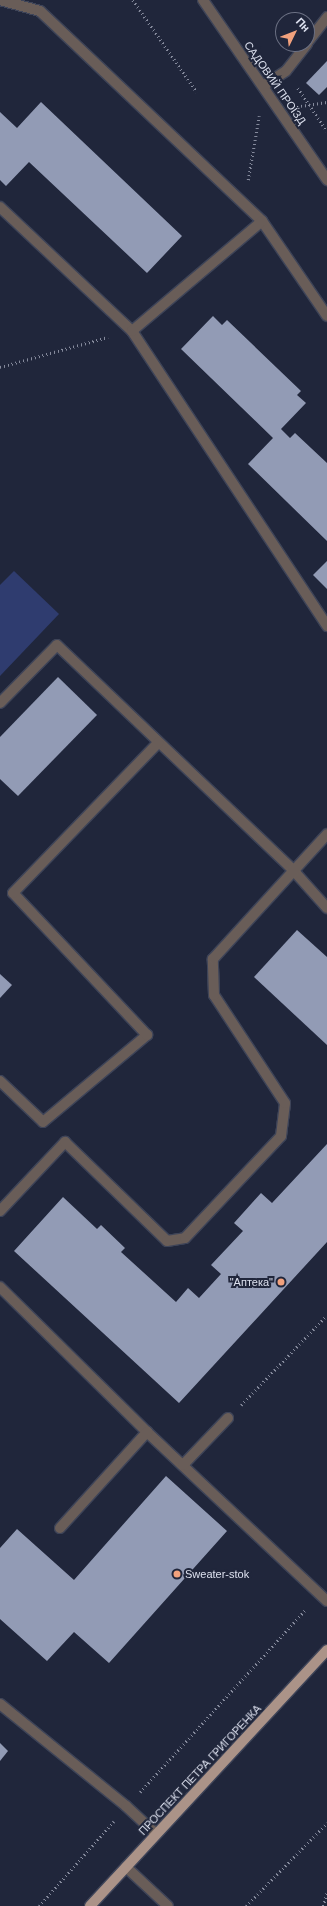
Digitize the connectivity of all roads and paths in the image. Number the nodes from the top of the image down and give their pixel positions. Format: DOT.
graph roads {
  1 [pos="133,0"];
  2 [pos="203,0"];
  3 [pos="4,3"];
  4 [pos="327,16"];
  5 [pos="315,33"];
  6 [pos="301,52"];
  7 [pos="286,71"];
  8 [pos="263,86"];
  9 [pos="197,92"];
  10 [pos="327,131"];
  11 [pos="327,180"];
  12 [pos="245,204"];
  13 [pos="0,207"];
  14 [pos="262,221"];
  15 [pos="327,316"];
  16 [pos="132,330"];
  17 [pos="0,367"];
  18 [pos="327,626"];
  19 [pos="0,703"];
  20 [pos="158,744"];
  21 [pos="327,834"];
  22 [pos="293,870"];
  23 [pos="327,908"];
  24 [pos="0,1081"];
  25 [pos="0,1211"];
  26 [pos="0,1287"];
  27 [pos="327,1315"];
  28 [pos="228,1418"];
  29 [pos="147,1432"];
  30 [pos="183,1465"];
  31 [pos="60,1528"];
  32 [pos="324,1598"];
  33 [pos="327,1650"];
  34 [pos="0,1704"];
  35 [pos="126,1806"];
  36 [pos="327,1823"];
  37 [pos="156,1834"];
  38 [pos="126,1867"];
  39 [pos="327,1892"];
  40 [pos="39,1906"];
  41 [pos="90,1906"];
  42 [pos="168,1906"];
  43 [pos="246,1906"];
  44 [pos="323,1906"];
  1 -- 9 [label="path"];
  2 -- 8 [label="street, САДОВИЙ ПРОЇЗД"];
  3 -- 12 [label="street"];
  4 -- 5 [label="street"];
  6 -- 7 [label="street"];
  7 -- 8 [label="street"];
  7 -- 10 [label="path"];
  8 -- 11 [label="street, САДОВИЙ ПРОЇЗД"];
  8 -- 12 [label="path"];
  12 -- 14 [label="street"];
  13 -- 16 [label="street"];
  14 -- 15 [label="street"];
  14 -- 16 [label="street"];
  16 -- 17 [label="path"];
  16 -- 18 [label="street"];
  19 -- 20 [label="street"];
  20 -- 22 [label="street"];
  20 -- 24 [label="street"];
  21 -- 22 [label="street"];
  22 -- 23 [label="street"];
  22 -- 25 [label="street"];
  26 -- 29 [label="street"];
  27 -- 28 [label="path"];
  28 -- 30 [label="street"];
  29 -- 30 [label="street"];
  29 -- 31 [label="street"];
  30 -- 32 [label="street"];
  32 -- 35 [label="path"];
  33 -- 37 [label="main road, ПРОСПЕКТ ПЕТРА ГРИГОРЕНКА"];
  34 -- 35 [label="street"];
  35 -- 37 [label="street"];
  35 -- 40 [label="path"];
  36 -- 43 [label="path"];
  37 -- 38 [label="main road, ПРОСПЕКТ ПЕТРА ГРИГОРЕНКА"];
  38 -- 41 [label="main road, ПРОСПЕКТ ПЕТРА ГРИГОРЕНКА"];
  38 -- 42 [label="street"];
  39 -- 44 [label="path"];
}
